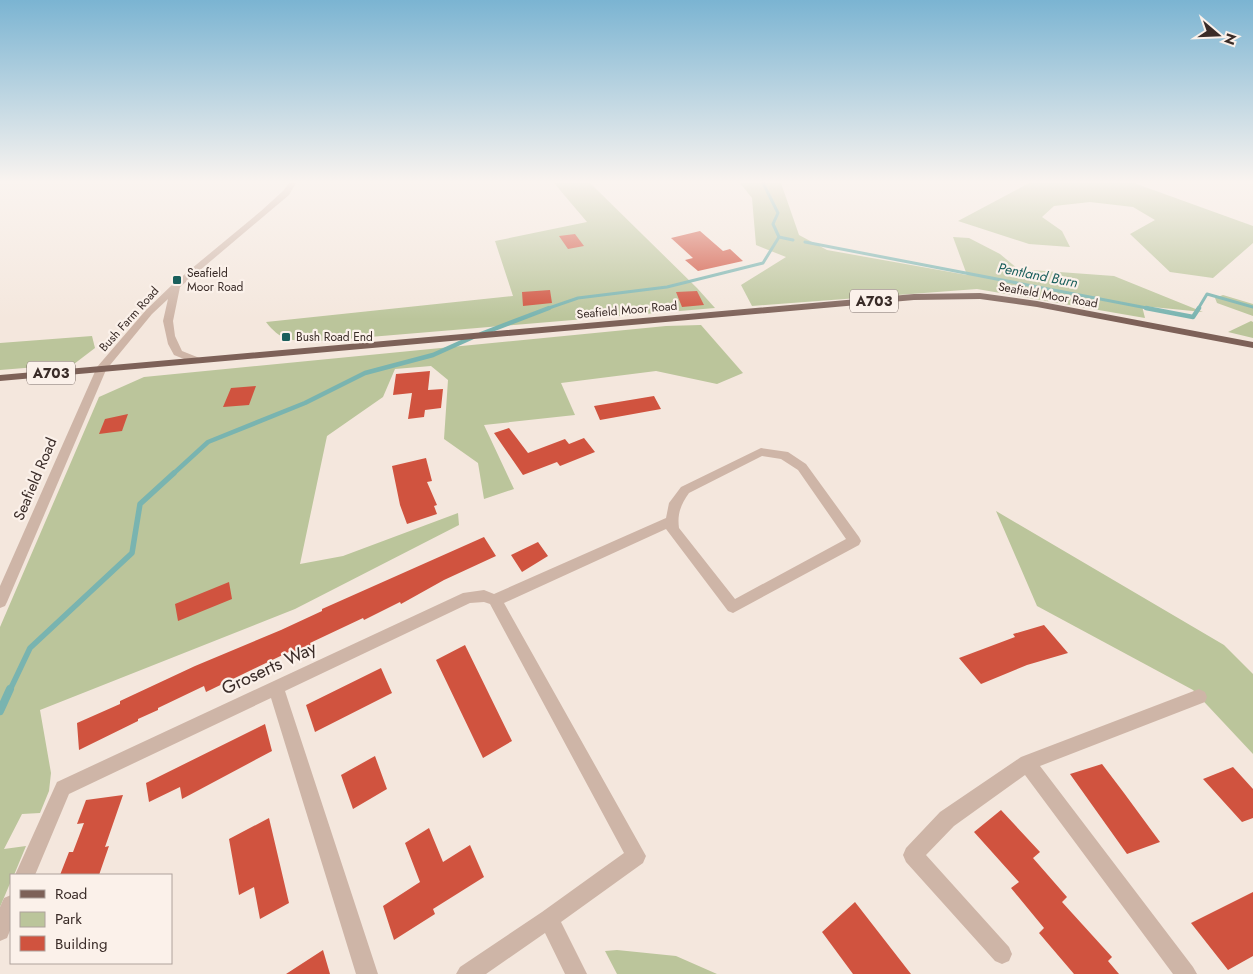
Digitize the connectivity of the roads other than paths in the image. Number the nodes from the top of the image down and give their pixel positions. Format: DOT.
graph roads {
  1 [pos="245,228"];
  2 [pos="176,286"];
  3 [pos="1253,345"];
  4 [pos="198,360"];
  5 [pos="101,369"];
  6 [pos="0,378"];
  7 [pos="672,521"];
  8 [pos="495,600"];
  9 [pos="0,602"];
  10 [pos="276,687"];
  11 [pos="1199,697"];
  12 [pos="1027,762"];
  13 [pos="24,874"];
  14 [pos="10,907"];
  15 [pos="549,919"];
  16 [pos="0,931"];
  17 [pos="1002,954"];
  18 [pos="367,974"];
  19 [pos="467,974"];
  20 [pos="576,974"];
  21 [pos="1186,974"];
  1 -- 2 [label="street, Bush Farm Road"];
  2 -- 4 [label="street, Bush Farm Road"];
  2 -- 5 [label="street, Bush Farm Road"];
  3 -- 4 [label="main road, Seafield Moor Road / A703"];
  4 -- 5 [label="main road, Seafield Moor Road / A703"];
  5 -- 6 [label="main road, Seafield Moor Road / A703"];
  5 -- 9 [label="street, Seafield Road"];
  7 -- 7 [label="street"];
  7 -- 8 [label="street"];
  8 -- 10 [label="street, Groserts Way"];
  8 -- 15 [label="street"];
  10 -- 13 [label="street, Groserts Way"];
  10 -- 18 [label="street"];
  11 -- 12 [label="street"];
  12 -- 17 [label="street"];
  12 -- 21 [label="street"];
  14 -- 16 [label="street"];
  15 -- 19 [label="street"];
  15 -- 20 [label="street"];
}
